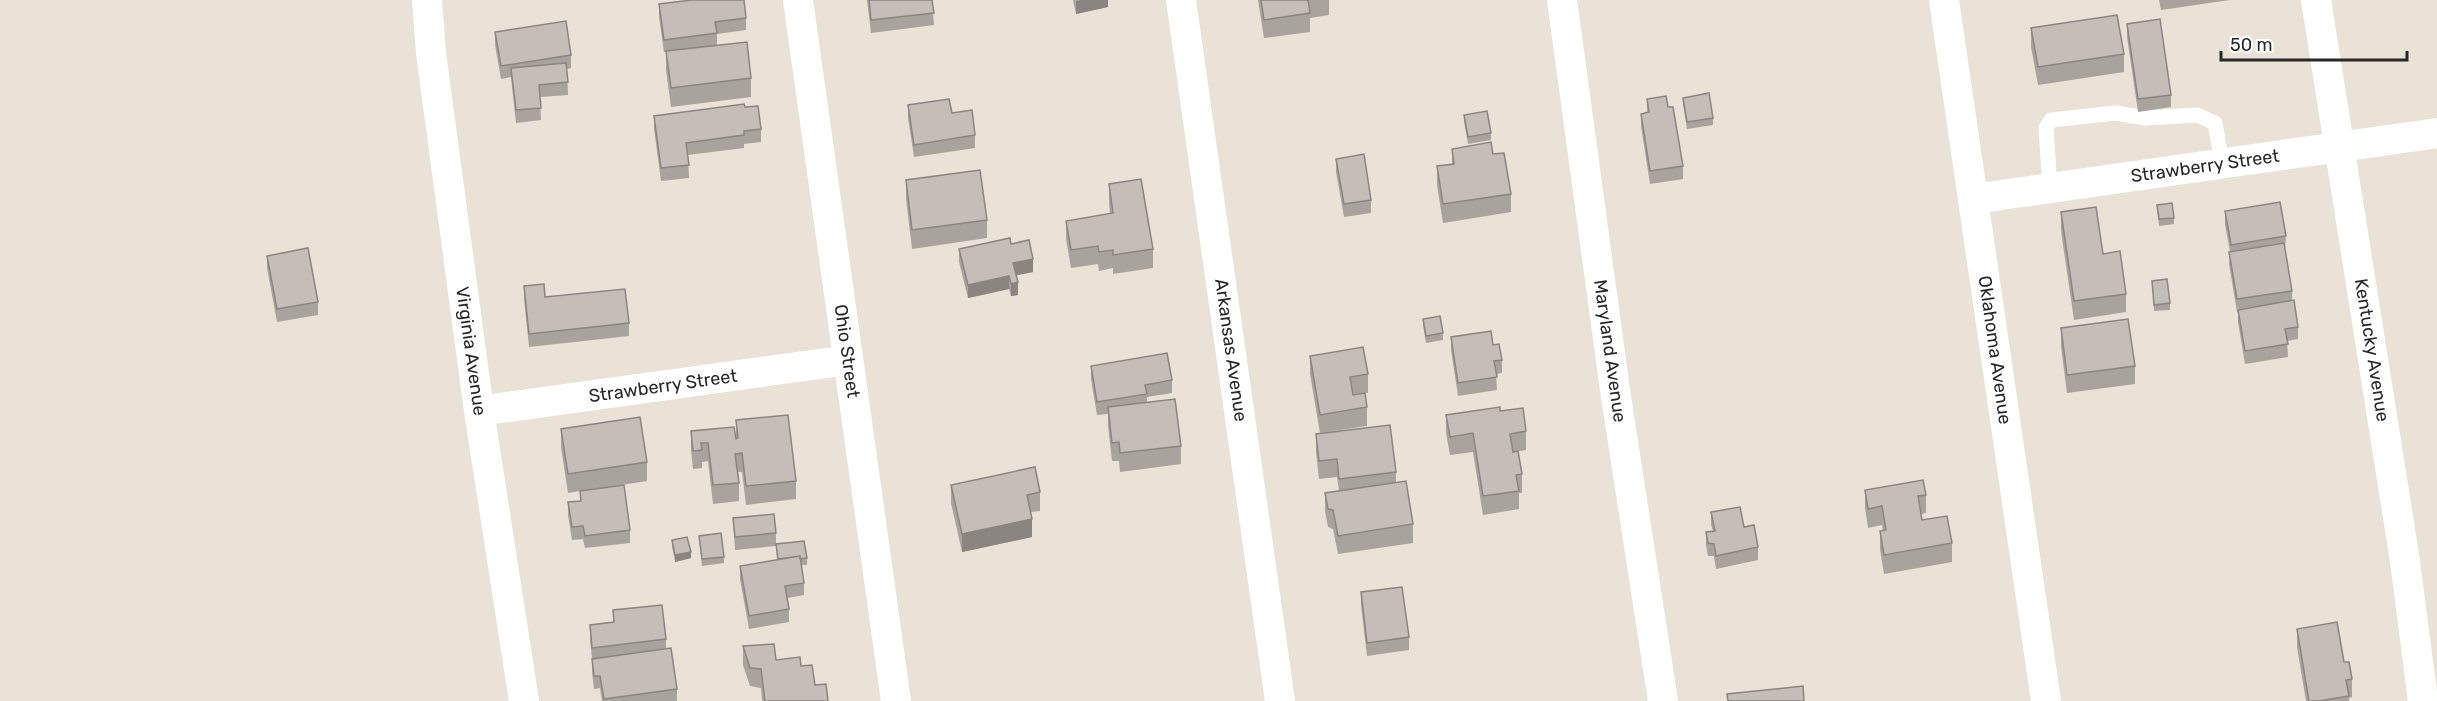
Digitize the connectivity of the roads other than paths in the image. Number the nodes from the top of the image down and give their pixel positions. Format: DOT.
graph roads {
  1 [pos="798,0"];
  2 [pos="1181,0"];
  3 [pos="1562,0"];
  4 [pos="1944,0"];
  5 [pos="2316,0"];
  6 [pos="433,1"];
  7 [pos="2437,133"];
  8 [pos="2340,147"];
  9 [pos="2222,164"];
  10 [pos="2050,188"];
  11 [pos="1973,199"];
  12 [pos="848,360"];
  13 [pos="479,411"];
  14 [pos="524,701"];
  15 [pos="896,701"];
  16 [pos="1280,701"];
  17 [pos="1663,701"];
  18 [pos="2046,701"];
  19 [pos="2423,701"];
  1 -- 12 [label="street, Ohio Street"];
  2 -- 16 [label="street, Arkansas Avenue"];
  3 -- 17 [label="street, Maryland Avenue"];
  4 -- 11 [label="street, Oklahoma Avenue"];
  5 -- 8 [label="street, Kentucky Avenue"];
  6 -- 13 [label="street, Virginia Avenue"];
  7 -- 8 [label="street, Strawberry Street"];
  8 -- 9 [label="street, Strawberry Street"];
  8 -- 19 [label="street, Kentucky Avenue"];
  9 -- 10 [label="street, Strawberry Street"];
  9 -- 10 [label="lane"];
  10 -- 11 [label="street, Strawberry Street"];
  11 -- 18 [label="street, Oklahoma Avenue"];
  12 -- 13 [label="street, Strawberry Street"];
  12 -- 15 [label="street, Ohio Street"];
  13 -- 14 [label="street, Virginia Avenue"];
}
